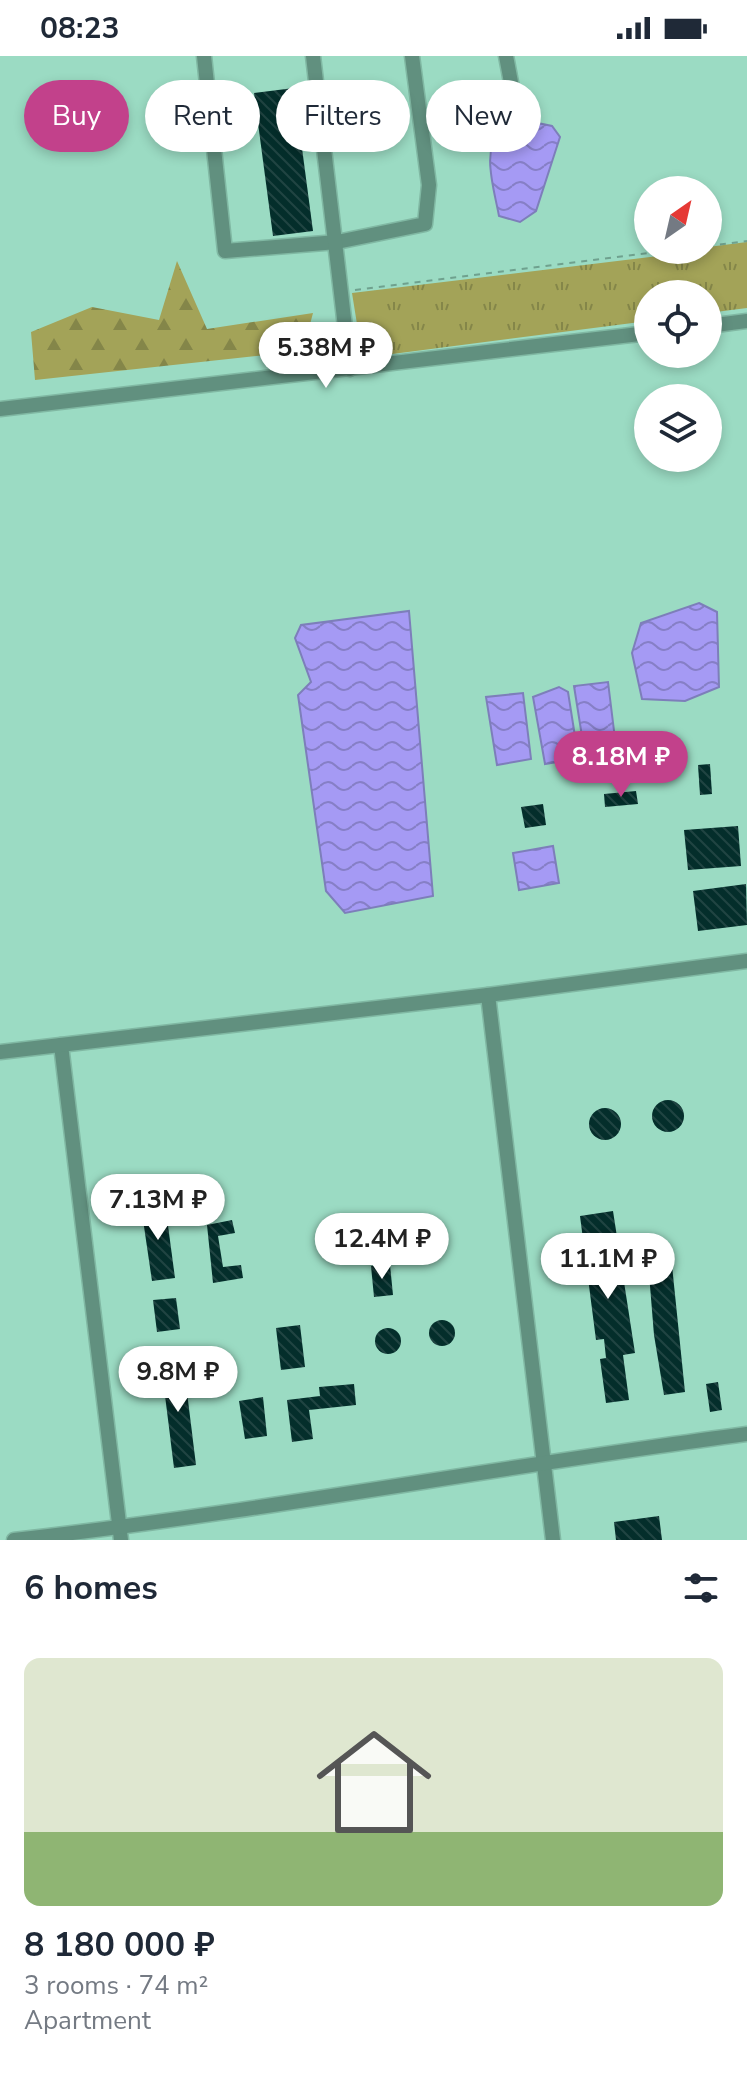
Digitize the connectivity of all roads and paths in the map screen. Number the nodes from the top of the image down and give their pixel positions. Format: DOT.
graph roads {
  1 [pos="204,56"];
  2 [pos="313,56"];
  3 [pos="412,56"];
  4 [pos="506,56"];
  5 [pos="511,80"];
  6 [pos="747,241"];
  7 [pos="337,242"];
  8 [pos="722,244"];
  9 [pos="634,255"];
  10 [pos="342,291"];
  11 [pos="747,321"];
  12 [pos="722,324"];
  13 [pos="634,335"];
  14 [pos="350,369"];
  15 [pos="0,409"];
  16 [pos="747,961"];
  17 [pos="488,995"];
  18 [pos="61,1045"];
  19 [pos="0,1052"];
  20 [pos="744,1438"];
  21 [pos="543,1461"];
  22 [pos="120,1534"];
  23 [pos="14,1540"];
  24 [pos="553,1540"];
  1 -- 7 [label="street"];
  2 -- 7 [label="street"];
  3 -- 7 [label="street"];
  4 -- 5 [label="street"];
  6 -- 8 [label="path"];
  7 -- 10 [label="street"];
  9 -- 10 [label="path"];
  10 -- 14 [label="street"];
  11 -- 12 [label="street"];
  13 -- 14 [label="street"];
  14 -- 15 [label="street"];
  16 -- 17 [label="street"];
  17 -- 18 [label="street"];
  17 -- 21 [label="street"];
  18 -- 19 [label="street"];
  18 -- 22 [label="street"];
  20 -- 21 [label="street"];
  21 -- 22 [label="street"];
  21 -- 24 [label="street"];
  22 -- 23 [label="street"];
}
